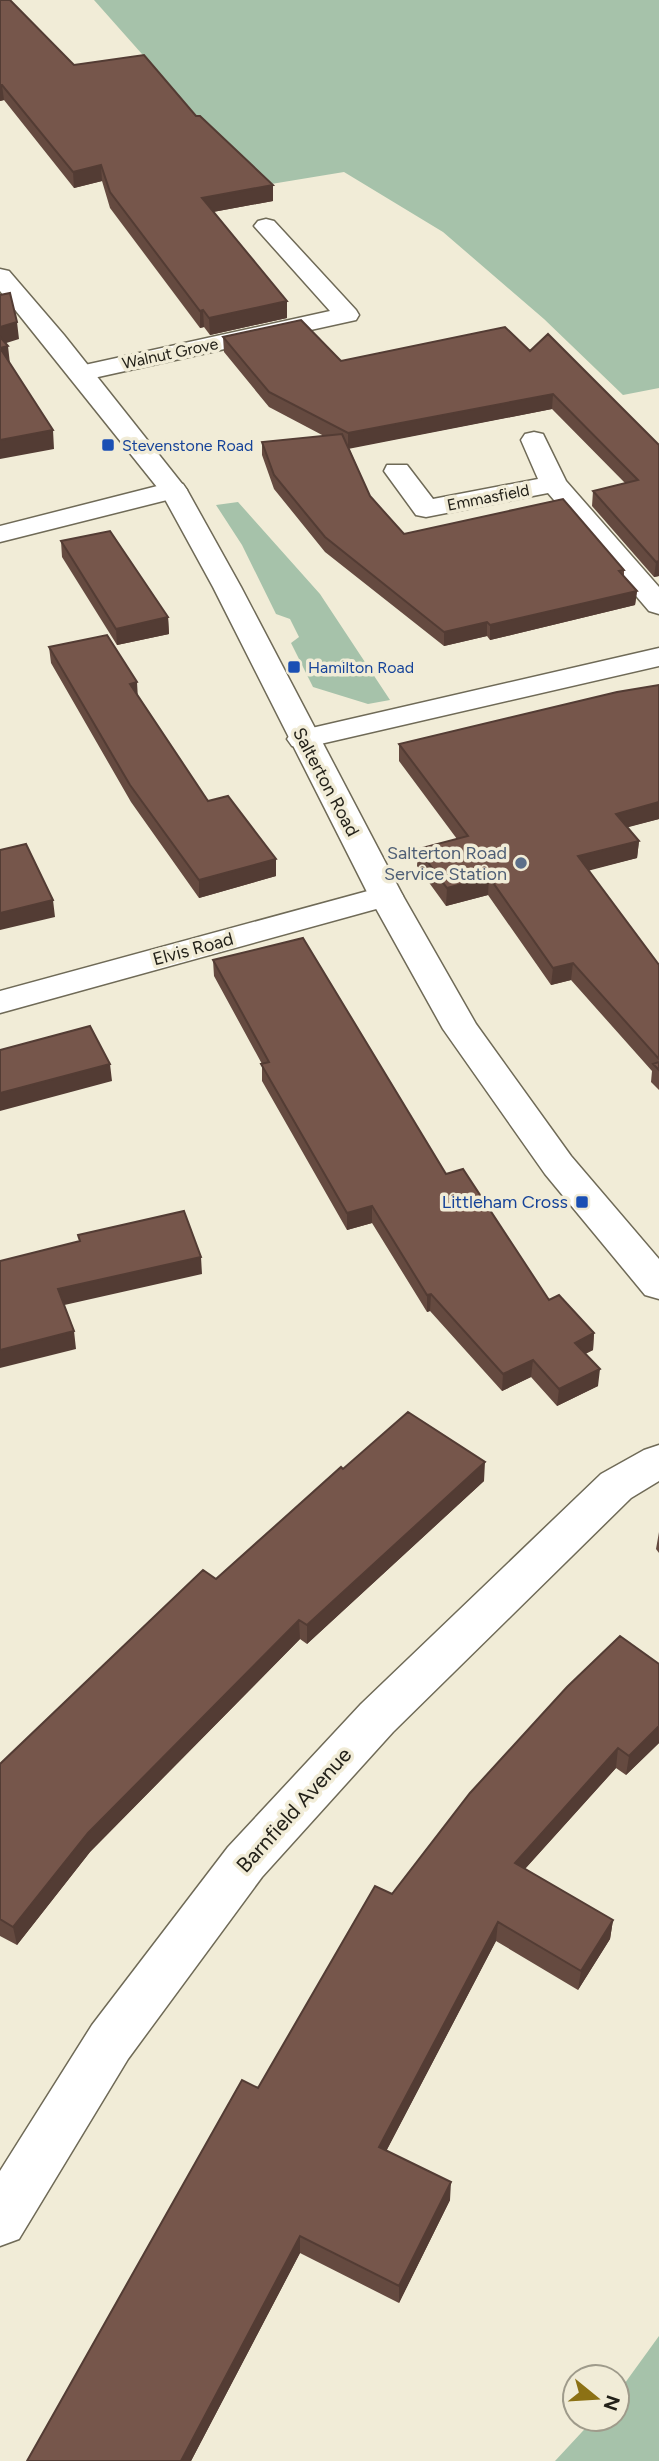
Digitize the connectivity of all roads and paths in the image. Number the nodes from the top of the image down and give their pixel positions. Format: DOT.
graph roads {
  1 [pos="265,226"];
  2 [pos="0,276"];
  3 [pos="80,373"];
  4 [pos="534,440"];
  5 [pos="397,471"];
  6 [pos="554,484"];
  7 [pos="173,490"];
  8 [pos="0,534"];
  9 [pos="659,605"];
  10 [pos="659,657"];
  11 [pos="303,739"];
  12 [pos="386,897"];
  13 [pos="0,1002"];
  14 [pos="659,1285"];
  15 [pos="659,1461"];
  16 [pos="0,2220"];
  1 -- 3 [label="street, Walnut Grove"];
  2 -- 3 [label="street, Salterton Road"];
  3 -- 7 [label="street, Salterton Road"];
  4 -- 6 [label="street, Emmasfield"];
  5 -- 6 [label="street, Emmasfield"];
  6 -- 9 [label="street, Emmasfield"];
  7 -- 8 [label="street"];
  7 -- 11 [label="street, Salterton Road"];
  10 -- 11 [label="street"];
  11 -- 12 [label="street, Salterton Road"];
  12 -- 13 [label="street, Elvis Road"];
  12 -- 14 [label="street, Salterton Road"];
  15 -- 16 [label="street, Barnfield Avenue"];
}
